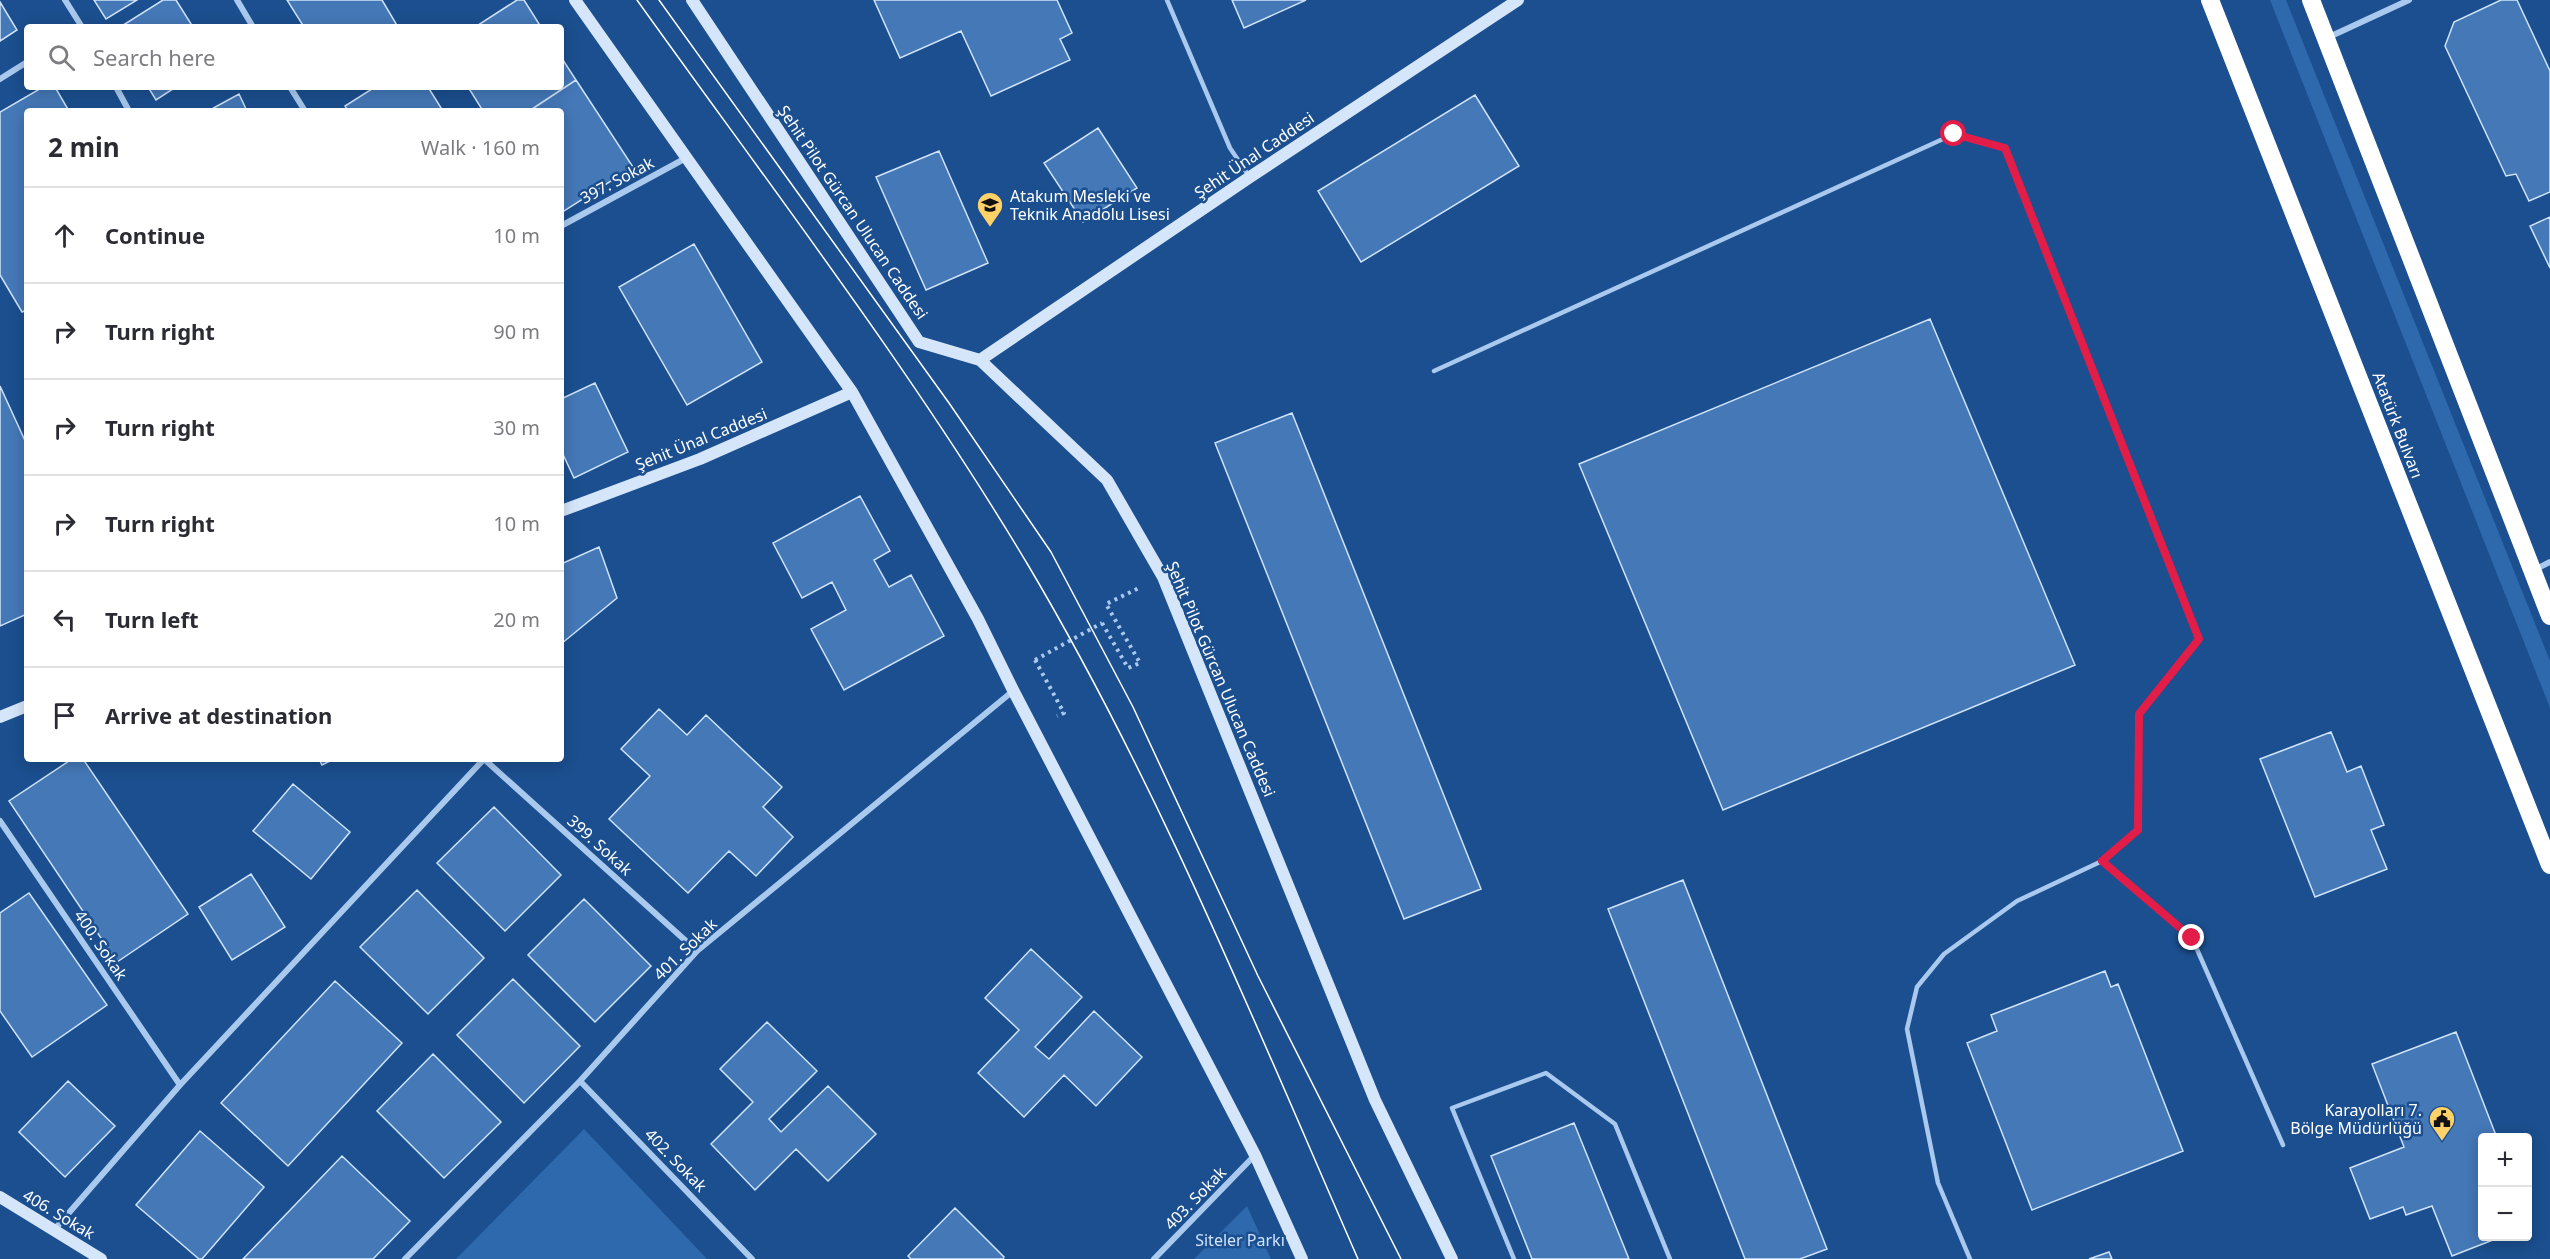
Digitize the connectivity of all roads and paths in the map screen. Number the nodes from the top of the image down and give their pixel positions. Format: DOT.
graph roads {
  1 [pos="65,0"];
  2 [pos="237,0"];
  3 [pos="575,0"];
  4 [pos="692,0"];
  5 [pos="1167,0"];
  6 [pos="1518,0"];
  7 [pos="2210,0"];
  8 [pos="2311,0"];
  9 [pos="2409,0"];
  10 [pos="80,24"];
  11 [pos="251,24"];
  12 [pos="2326,38"];
  13 [pos="24,64"];
  14 [pos="0,79"];
  15 [pos="118,90"];
  16 [pos="292,90"];
  17 [pos="127,108"];
  18 [pos="303,108"];
  19 [pos="686,158"];
  20 [pos="1250,177"];
  21 [pos="564,224"];
  22 [pos="980,360"];
  23 [pos="1434,371"];
  24 [pos="852,392"];
  25 [pos="564,511"];
  26 [pos="2550,562"];
  27 [pos="2532,571"];
  28 [pos="1163,577"];
  29 [pos="2550,616"];
  30 [pos="1035,660"];
  31 [pos="1013,690"];
  32 [pos="24,707"];
  33 [pos="0,717"];
  34 [pos="481,762"];
  35 [pos="487,762"];
  36 [pos="0,821"];
  37 [pos="2102,861"];
  38 [pos="2550,865"];
  39 [pos="698,951"];
  40 [pos="580,1081"];
  41 [pos="180,1085"];
  42 [pos="2283,1145"];
  43 [pos="1255,1155"];
  44 [pos="0,1197"];
  45 [pos="54,1230"];
  46 [pos="101,1259"];
  47 [pos="405,1259"];
  48 [pos="752,1259"];
  49 [pos="1154,1259"];
  50 [pos="1302,1259"];
  51 [pos="1452,1259"];
  52 [pos="1514,1259"];
  53 [pos="1670,1259"];
  54 [pos="1970,1259"];
  1 -- 10 [label="street"];
  2 -- 11 [label="street"];
  3 -- 19 [label="street"];
  4 -- 22 [label="street, Şehit Pilot Gürcan Ulucan Caddesi"];
  5 -- 20 [label="lane"];
  6 -- 20 [label="street, Şehit Ünal Caddesi"];
  7 -- 38 [label="highway, Atatürk Bulvarı"];
  8 -- 12 [label="highway"];
  9 -- 12 [label="street"];
  12 -- 27 [label="highway"];
  13 -- 14 [label="street"];
  15 -- 17 [label="street"];
  16 -- 18 [label="street"];
  19 -- 21 [label="street, 397. Sokak"];
  19 -- 24 [label="street"];
  20 -- 22 [label="street, Şehit Ünal Caddesi"];
  22 -- 28 [label="street, Şehit Pilot Gürcan Ulucan Caddesi"];
  23 -- 37 [label="lane"];
  24 -- 25 [label="street, Şehit Ünal Caddesi"];
  24 -- 31 [label="street"];
  26 -- 27 [label="street"];
  27 -- 29 [label="highway"];
  28 -- 30 [label="path, bridge"];
  28 -- 51 [label="street, Şehit Pilot Gürcan Ulucan Caddesi"];
  31 -- 39 [label="street, 401. Sokak"];
  31 -- 43 [label="street"];
  32 -- 33 [label="street"];
  34 -- 41 [label="street"];
  35 -- 39 [label="street, 399. Sokak"];
  36 -- 41 [label="street, 400. Sokak"];
  37 -- 42 [label="lane"];
  37 -- 54 [label="lane"];
  39 -- 40 [label="street, 401. Sokak"];
  40 -- 47 [label="street, 401. Sokak"];
  40 -- 48 [label="street, 402. Sokak"];
  41 -- 45 [label="street"];
  43 -- 49 [label="street, 403. Sokak"];
  43 -- 50 [label="street"];
  44 -- 45 [label="street, 406. Sokak"];
  45 -- 46 [label="street, 406. Sokak"];
  52 -- 53 [label="lane"];
}
